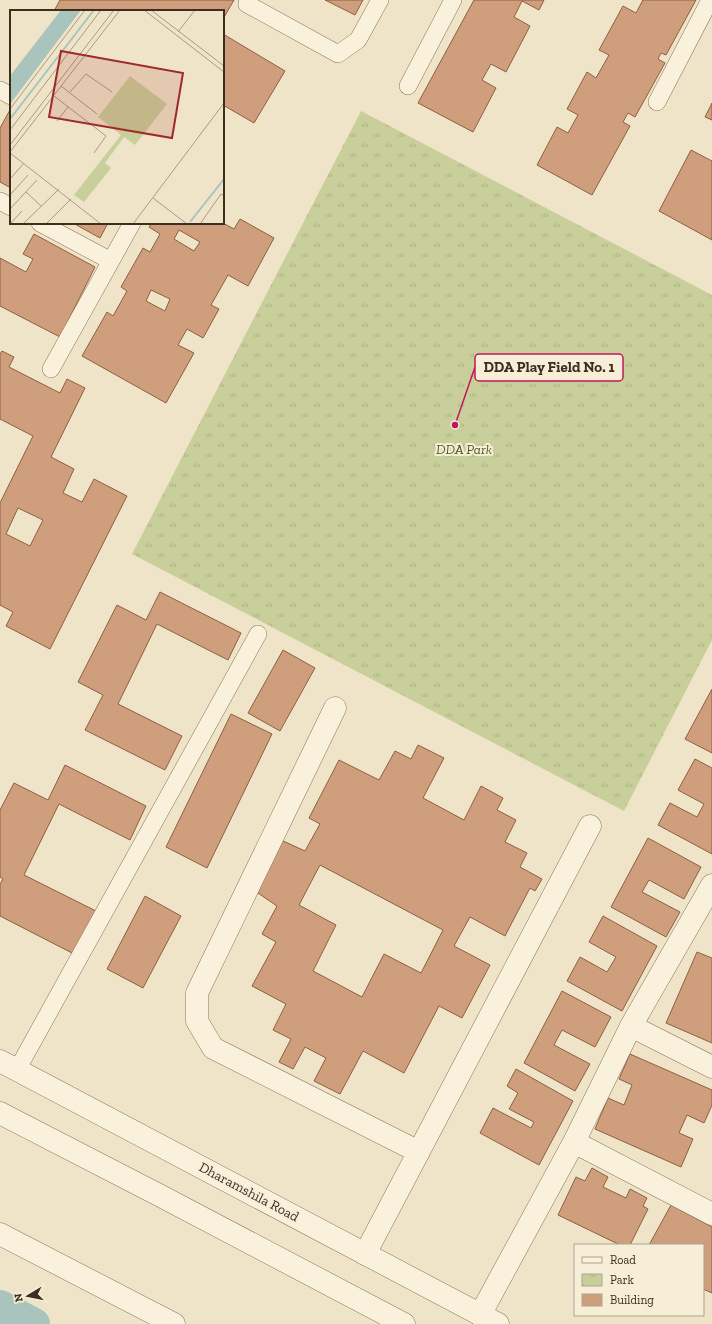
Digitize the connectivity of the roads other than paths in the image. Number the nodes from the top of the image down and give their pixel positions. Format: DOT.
graph roads {
  1 [pos="248,0"];
  2 [pos="380,0"];
  3 [pos="453,0"];
  4 [pos="710,0"];
  5 [pos="408,86"];
  6 [pos="0,90"];
  7 [pos="10,95"];
  8 [pos="657,102"];
  9 [pos="0,201"];
  10 [pos="10,206"];
  11 [pos="42,224"];
  12 [pos="131,224"];
  13 [pos="111,261"];
  14 [pos="52,369"];
  15 [pos="258,634"];
  16 [pos="335,708"];
  17 [pos="590,826"];
  18 [pos="712,885"];
  19 [pos="704,917"];
  20 [pos="631,1026"];
  21 [pos="9,1065"];
  22 [pos="712,1067"];
  23 [pos="0,1113"];
  24 [pos="574,1142"];
  25 [pos="419,1152"];
  26 [pos="712,1214"];
  27 [pos="0,1234"];
  28 [pos="365,1254"];
  29 [pos="489,1319"];
  30 [pos="174,1324"];
  31 [pos="404,1324"];
  1 -- 2 [label="lane"];
  3 -- 5 [label="lane"];
  4 -- 8 [label="lane"];
  6 -- 7 [label="lane"];
  9 -- 10 [label="lane"];
  11 -- 13 [label="lane"];
  12 -- 13 [label="lane"];
  13 -- 14 [label="lane"];
  15 -- 21 [label="lane"];
  16 -- 25 [label="street"];
  17 -- 25 [label="street"];
  18 -- 19 [label="street"];
  19 -- 20 [label="street"];
  20 -- 22 [label="street"];
  20 -- 24 [label="street"];
  21 -- 28 [label="street, Dharamshila Road"];
  23 -- 31 [label="street"];
  24 -- 26 [label="street"];
  24 -- 29 [label="street"];
  25 -- 28 [label="street"];
  27 -- 30 [label="street"];
  28 -- 29 [label="street, Dharamshila Road"];
}
